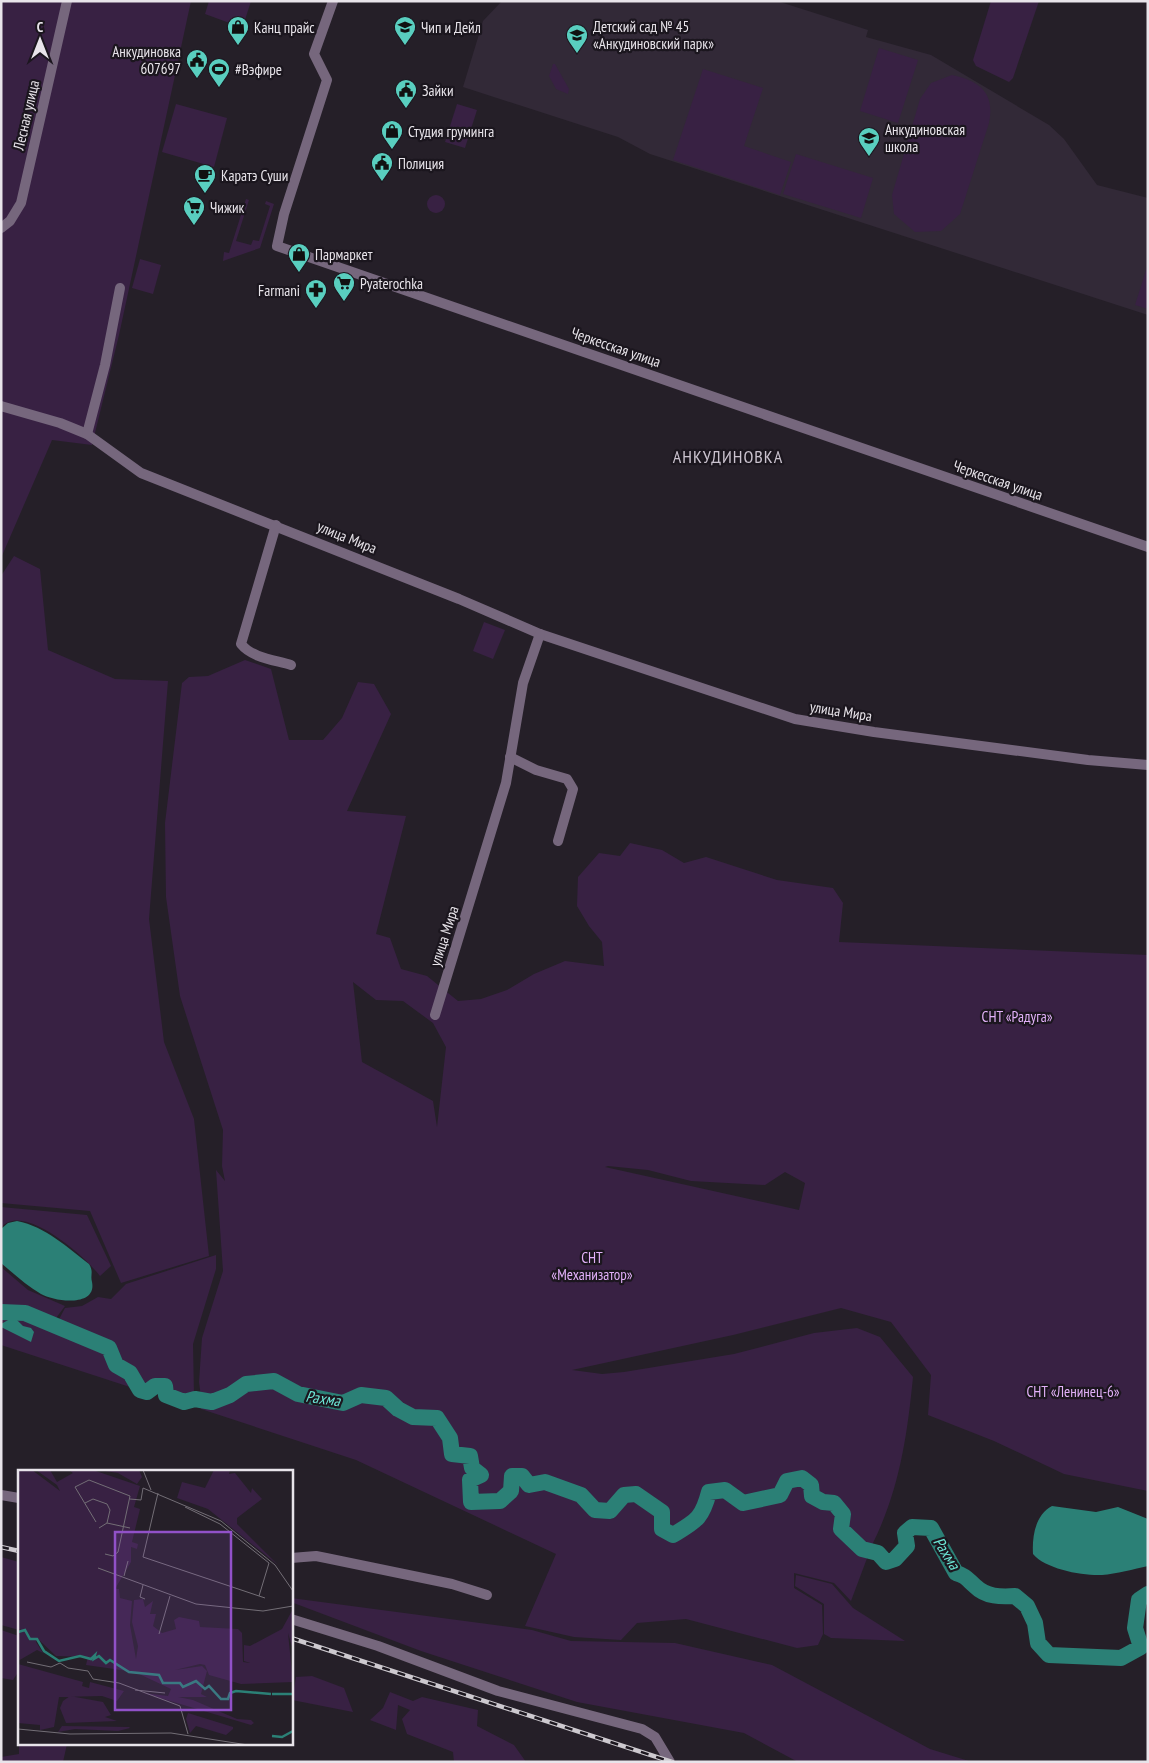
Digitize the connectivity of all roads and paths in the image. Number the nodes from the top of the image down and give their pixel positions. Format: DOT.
graph roads {
  1 [pos="67,1"];
  2 [pos="333,1"];
  3 [pos="1,228"];
  4 [pos="120,288"];
  5 [pos="1,406"];
  6 [pos="87,434"];
  7 [pos="276,525"];
  8 [pos="1148,547"];
  9 [pos="540,634"];
  10 [pos="292,665"];
  11 [pos="510,757"];
  12 [pos="1148,765"];
  13 [pos="558,841"];
  14 [pos="435,1015"];
  15 [pos="1,1495"];
  16 [pos="18,1498"];
  17 [pos="292,1558"];
  18 [pos="487,1594"];
  19 [pos="292,1619"];
  20 [pos="670,1762"];
  1 -- 3 [label="street, Лесная улица"];
  2 -- 8 [label="street, Черкесская улица"];
  4 -- 6 [label="street"];
  5 -- 6 [label="street, улица Мира"];
  6 -- 7 [label="street, улица Мира"];
  7 -- 9 [label="street, улица Мира"];
  7 -- 10 [label="street"];
  9 -- 11 [label="street, улица Мира"];
  9 -- 12 [label="street, улица Мира"];
  11 -- 13 [label="street"];
  11 -- 14 [label="street, улица Мира"];
  15 -- 16 [label="street"];
  17 -- 18 [label="street"];
  19 -- 20 [label="street"];
}
